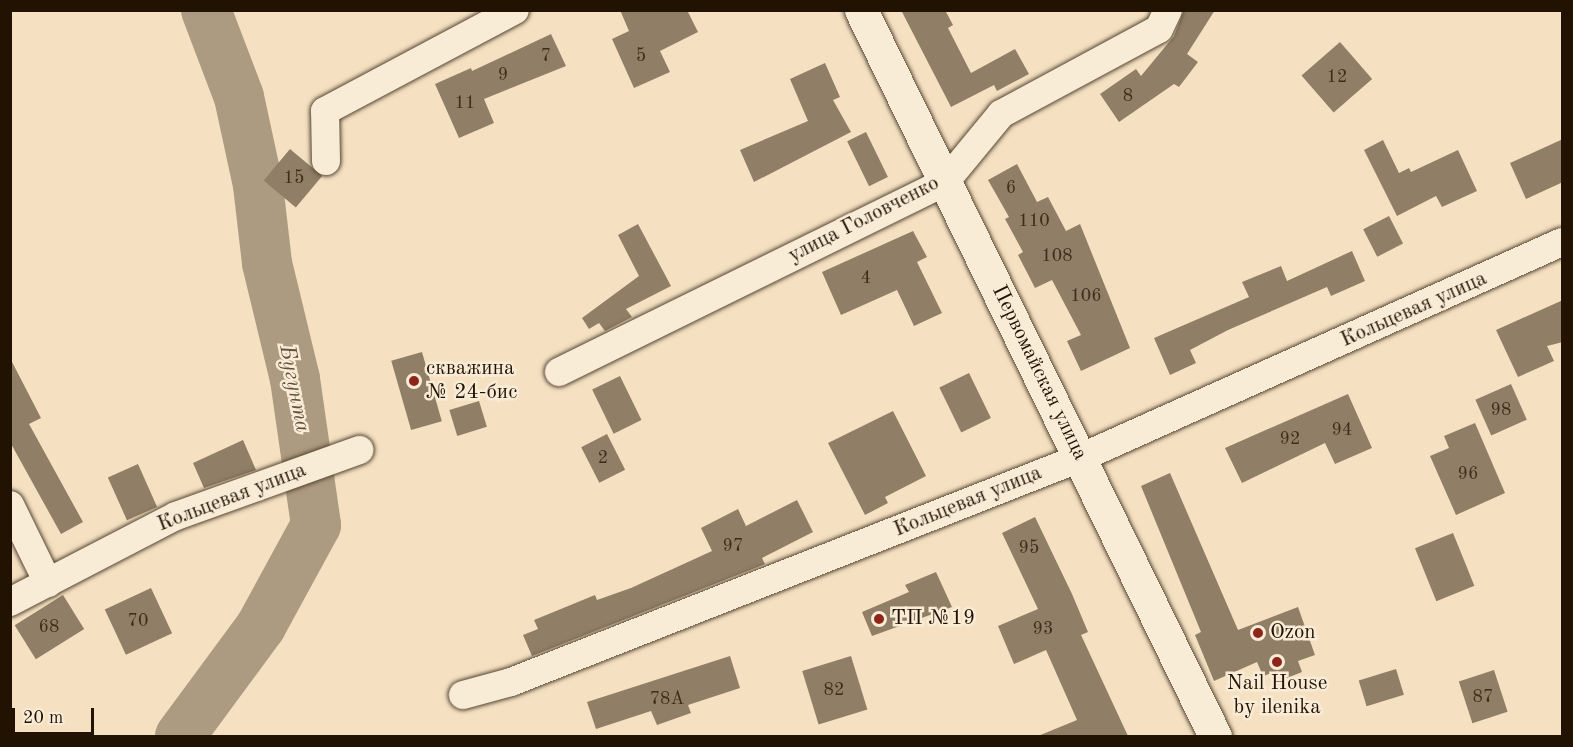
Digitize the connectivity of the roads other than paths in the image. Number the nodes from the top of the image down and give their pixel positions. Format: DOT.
graph roads {
  1 [pos="515,10"];
  2 [pos="861,10"];
  3 [pos="1168,10"];
  4 [pos="327,161"];
  5 [pos="945,182"];
  6 [pos="1563,242"];
  7 [pos="559,372"];
  8 [pos="359,450"];
  9 [pos="1080,458"];
  10 [pos="10,505"];
  11 [pos="48,583"];
  12 [pos="10,602"];
  13 [pos="463,695"];
  14 [pos="1215,736"];
  1 -- 4 [label="street"];
  2 -- 5 [label="main road, Первомайская улица"];
  3 -- 5 [label="street, улица Головченко"];
  5 -- 7 [label="street, улица Головченко"];
  5 -- 9 [label="main road, Первомайская улица"];
  6 -- 9 [label="street, Кольцевая улица"];
  8 -- 11 [label="street, Кольцевая улица"];
  9 -- 13 [label="street, Кольцевая улица"];
  9 -- 14 [label="main road, Первомайская улица"];
  10 -- 11 [label="street"];
  11 -- 12 [label="street, Кольцевая улица"];
}
